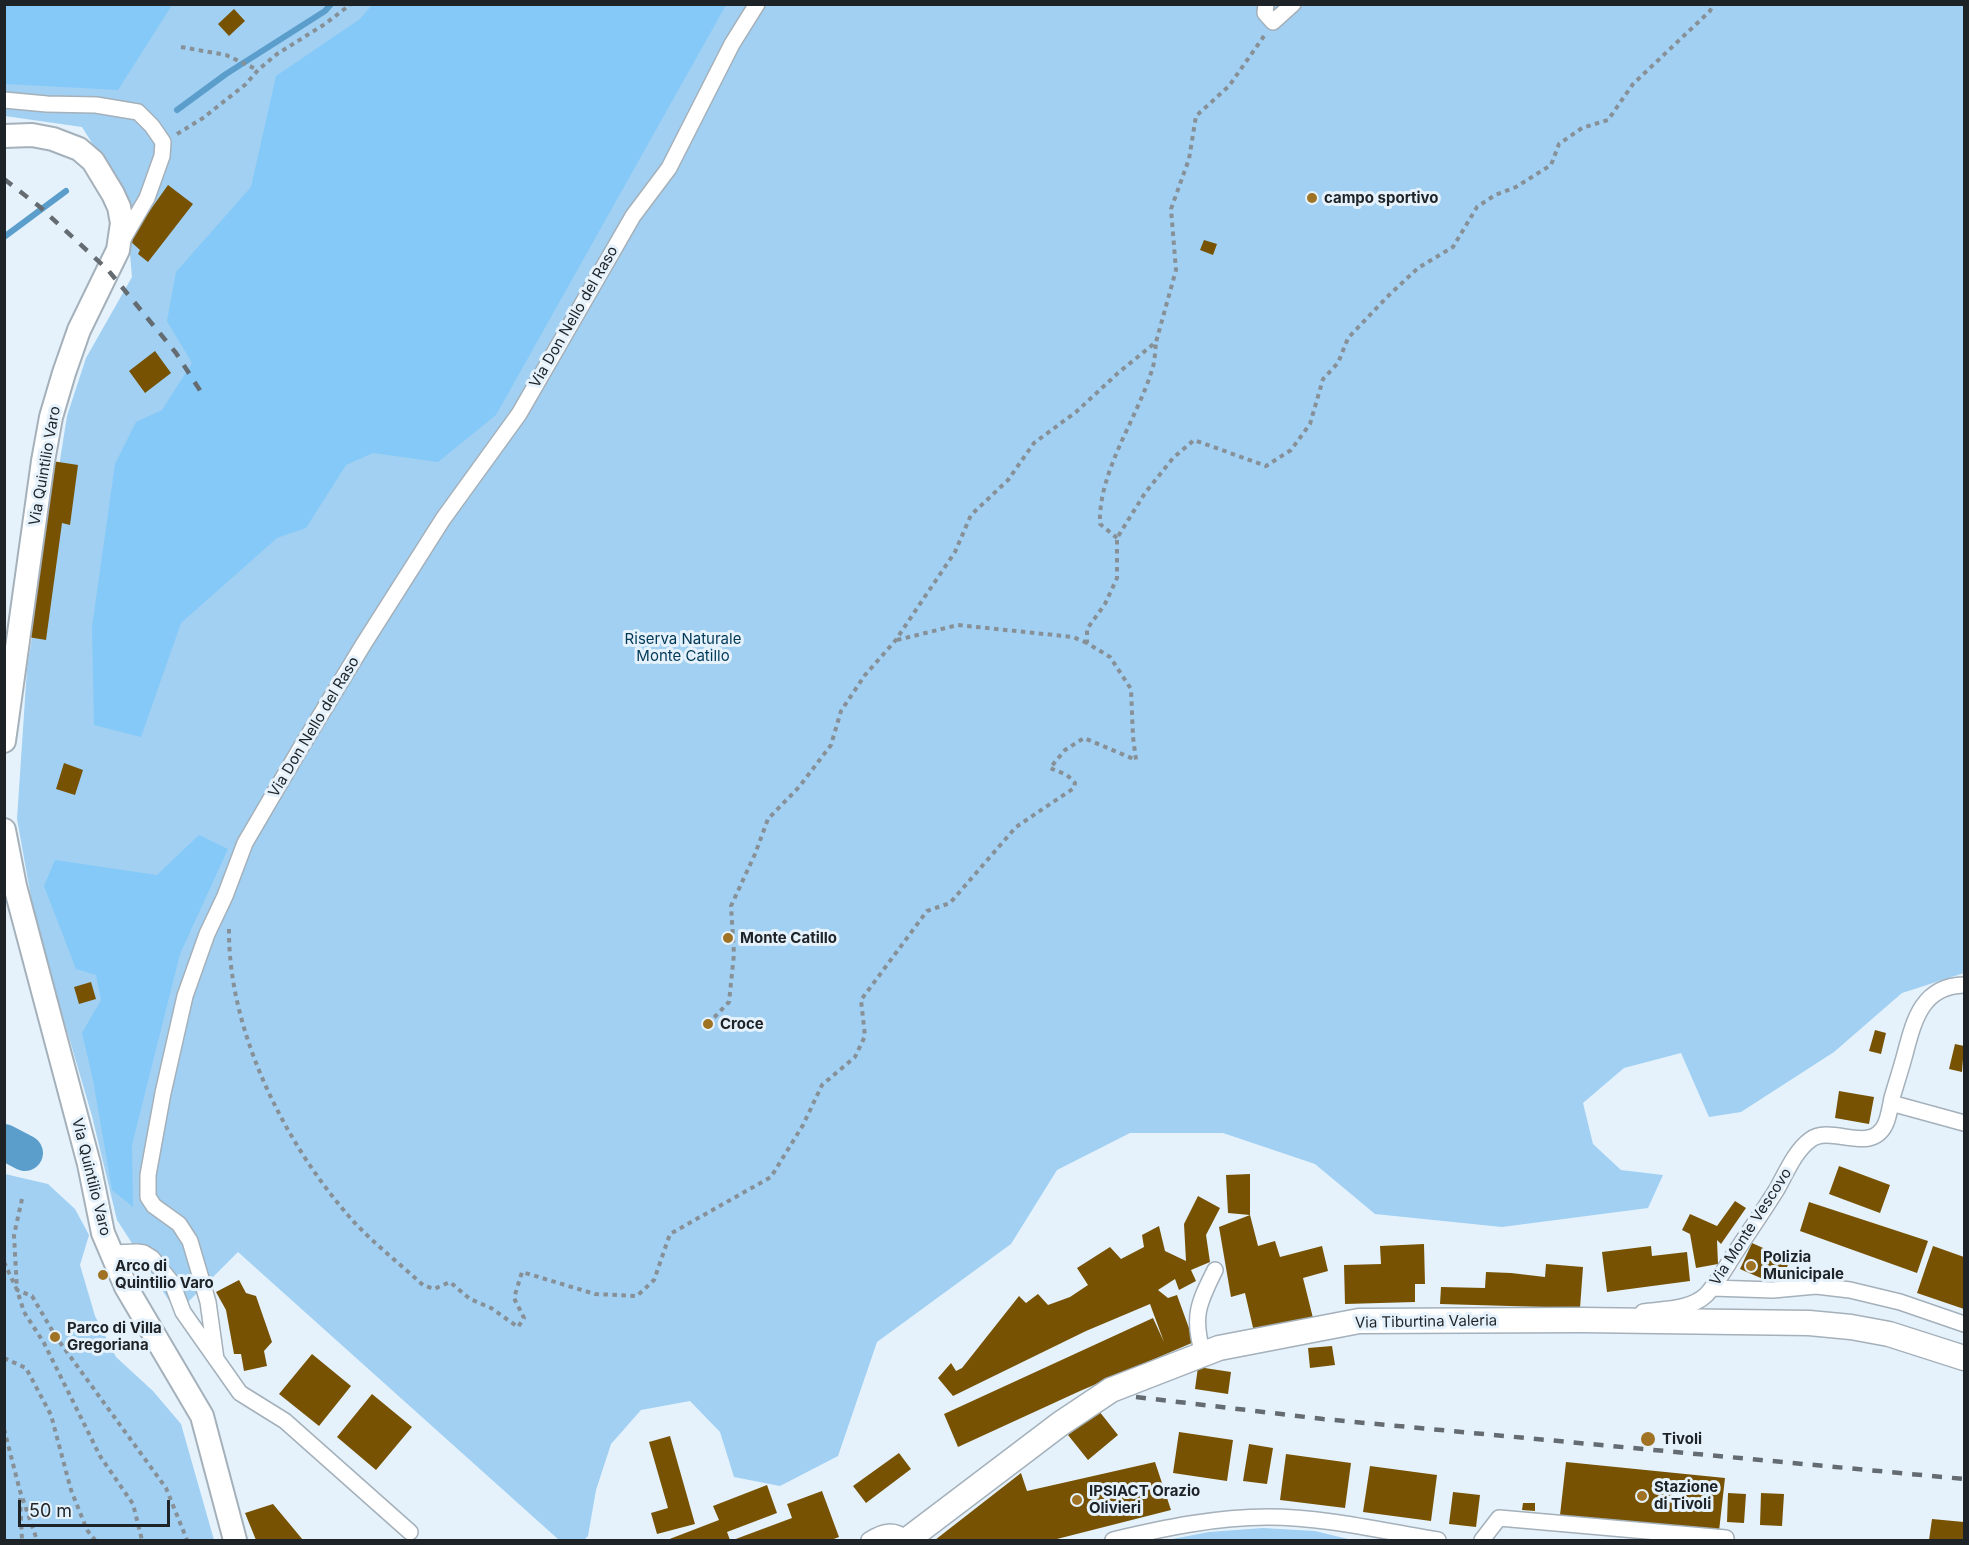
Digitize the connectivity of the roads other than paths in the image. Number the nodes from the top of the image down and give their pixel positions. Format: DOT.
graph roads {
  1 [pos="757,4"];
  2 [pos="1266,4"];
  3 [pos="1293,4"];
  4 [pos="4,100"];
  5 [pos="4,135"];
  6 [pos="118,250"];
  7 [pos="4,741"];
  8 [pos="4,830"];
  9 [pos="1965,985"];
  10 [pos="1891,1103"];
  11 [pos="1965,1123"];
  12 [pos="111,1253"];
  13 [pos="1215,1270"];
  14 [pos="1712,1288"];
  15 [pos="1582,1320"];
  16 [pos="1965,1324"];
  17 [pos="1203,1354"];
  18 [pos="1965,1358"];
  19 [pos="216,1359"];
  20 [pos="410,1532"];
  21 [pos="235,1540"];
  22 [pos="868,1540"];
  23 [pos="908,1540"];
  24 [pos="1113,1540"];
  25 [pos="1438,1540"];
  26 [pos="1482,1540"];
  27 [pos="1725,1540"];
  1 -- 19 [label="street, Via Don Nello del Raso"];
  2 -- 3 [label="street"];
  4 -- 6 [label="street"];
  5 -- 6 [label="main road, Via Quintilio Varo"];
  6 -- 7 [label="main road, Via Quintilio Varo"];
  8 -- 12 [label="main road, Via Quintilio Varo"];
  9 -- 10 [label="street, Via Monte Vescovo"];
  10 -- 11 [label="street"];
  10 -- 14 [label="street, Via Monte Vescovo"];
  12 -- 19 [label="street"];
  12 -- 21 [label="main road, Via Quintilio Varo"];
  13 -- 17 [label="street"];
  14 -- 15 [label="street, Via Monte Vescovo"];
  14 -- 16 [label="street"];
  15 -- 17 [label="main road, Via Tiburtina Valeria"];
  15 -- 18 [label="main road, Via Tiburtina Valeria"];
  17 -- 23 [label="main road, Via Tiburtina Valeria"];
  19 -- 20 [label="street"];
  22 -- 23 [label="street"];
  24 -- 25 [label="street"];
  26 -- 27 [label="street"];
}
